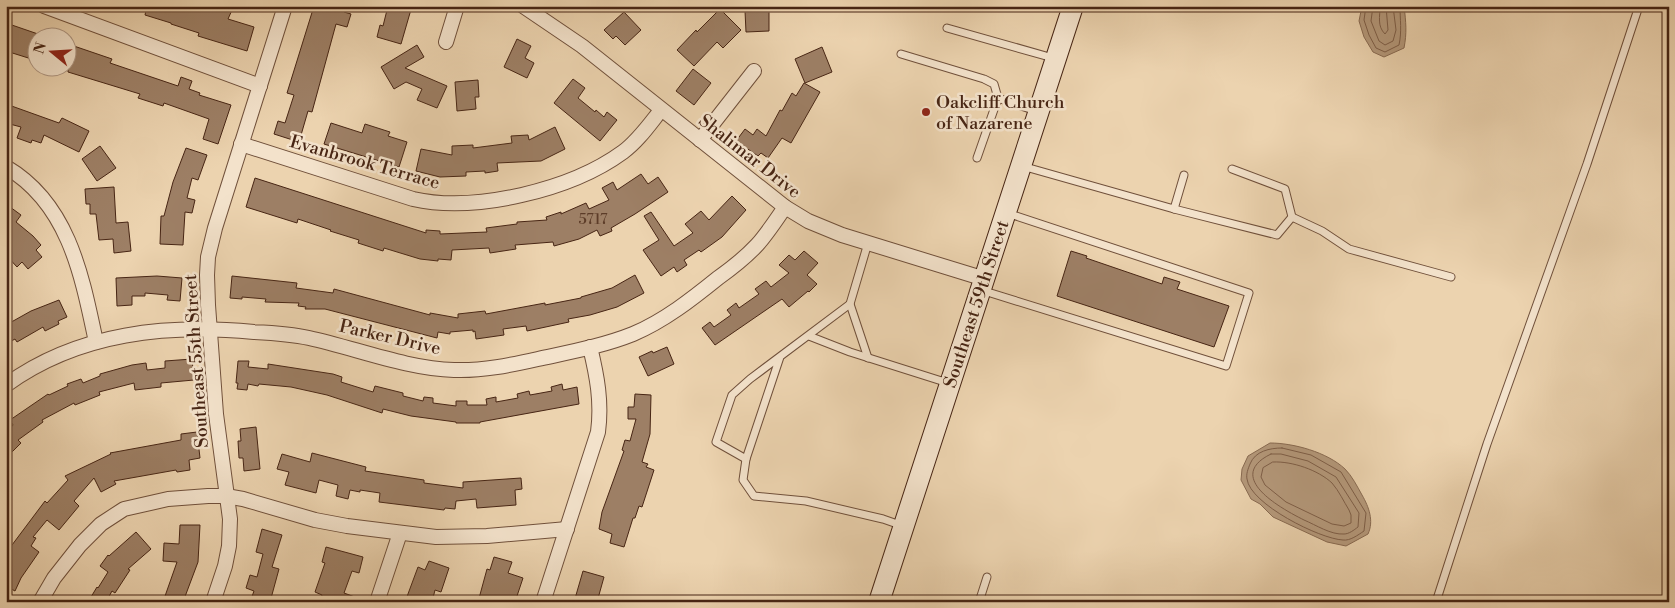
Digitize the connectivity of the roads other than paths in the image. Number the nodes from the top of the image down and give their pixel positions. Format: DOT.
graph roads {
  1 [pos="44,6"];
  2 [pos="285,6"];
  3 [pos="457,6"];
  4 [pos="523,6"];
  5 [pos="1074,6"];
  6 [pos="1639,6"];
  7 [pos="947,28"];
  8 [pos="446,42"];
  9 [pos="902,54"];
  10 [pos="1056,59"];
  11 [pos="754,71"];
  12 [pos="260,86"];
  13 [pos="998,98"];
  14 [pos="661,110"];
  15 [pos="1039,112"];
  16 [pos="700,140"];
  17 [pos="241,144"];
  18 [pos="977,158"];
  19 [pos="1021,166"];
  20 [pos="6,167"];
  21 [pos="1232,169"];
  22 [pos="1184,175"];
  23 [pos="784,207"];
  24 [pos="1174,209"];
  25 [pos="1006,213"];
  26 [pos="1292,217"];
  27 [pos="868,243"];
  28 [pos="1451,277"];
  29 [pos="983,284"];
  30 [pos="850,304"];
  31 [pos="210,329"];
  32 [pos="809,336"];
  33 [pos="96,342"];
  34 [pos="590,347"];
  35 [pos="780,357"];
  36 [pos="868,358"];
  37 [pos="950,384"];
  38 [pos="6,385"];
  39 [pos="746,459"];
  40 [pos="226,496"];
  41 [pos="904,526"];
  42 [pos="567,529"];
  43 [pos="400,533"];
  44 [pos="987,577"];
  45 [pos="40,602"];
  46 [pos="213,602"];
  47 [pos="377,602"];
  48 [pos="543,602"];
  49 [pos="879,602"];
  50 [pos="979,602"];
  51 [pos="1436,602"];
  1 -- 12 [label="street"];
  2 -- 12 [label="street, Southeast 55th Street"];
  3 -- 8 [label="street"];
  4 -- 14 [label="street, Shalimar Drive"];
  5 -- 10 [label="main road, Southeast 59th Street"];
  6 -- 51 [label="lane"];
  7 -- 10 [label="lane"];
  9 -- 13 [label="lane"];
  10 -- 15 [label="main road, Southeast 59th Street"];
  11 -- 16 [label="street"];
  12 -- 17 [label="street, Southeast 55th Street"];
  13 -- 15 [label="lane"];
  13 -- 18 [label="lane"];
  14 -- 16 [label="street, Shalimar Drive"];
  14 -- 17 [label="street, Evanbrook Terrace"];
  15 -- 19 [label="main road, Southeast 59th Street"];
  16 -- 23 [label="street, Shalimar Drive"];
  17 -- 31 [label="street, Southeast 55th Street"];
  19 -- 24 [label="lane"];
  19 -- 25 [label="main road, Southeast 59th Street"];
  20 -- 33 [label="street"];
  21 -- 26 [label="lane"];
  22 -- 24 [label="lane"];
  23 -- 27 [label="street, Shalimar Drive"];
  23 -- 34 [label="street, Parker Drive"];
  24 -- 26 [label="lane"];
  25 -- 29 [label="main road, Southeast 59th Street"];
  25 -- 29 [label="lane"];
  26 -- 28 [label="lane"];
  27 -- 29 [label="street, Shalimar Drive"];
  27 -- 30 [label="lane"];
  29 -- 37 [label="main road, Southeast 59th Street"];
  30 -- 32 [label="lane"];
  30 -- 36 [label="lane"];
  31 -- 33 [label="street, Parker Drive"];
  31 -- 34 [label="street, Parker Drive"];
  31 -- 40 [label="street, Southeast 55th Street"];
  32 -- 35 [label="lane"];
  32 -- 36 [label="lane"];
  33 -- 38 [label="street, Parker Drive"];
  34 -- 42 [label="street"];
  35 -- 39 [label="lane"];
  35 -- 39 [label="lane"];
  36 -- 37 [label="lane"];
  37 -- 41 [label="main road, Southeast 59th Street"];
  39 -- 41 [label="lane"];
  40 -- 43 [label="street"];
  40 -- 45 [label="street"];
  40 -- 46 [label="street, Southeast 55th Street"];
  41 -- 49 [label="main road, Southeast 59th Street"];
  42 -- 43 [label="street"];
  42 -- 48 [label="street"];
  43 -- 47 [label="street"];
  44 -- 50 [label="lane"];
}
